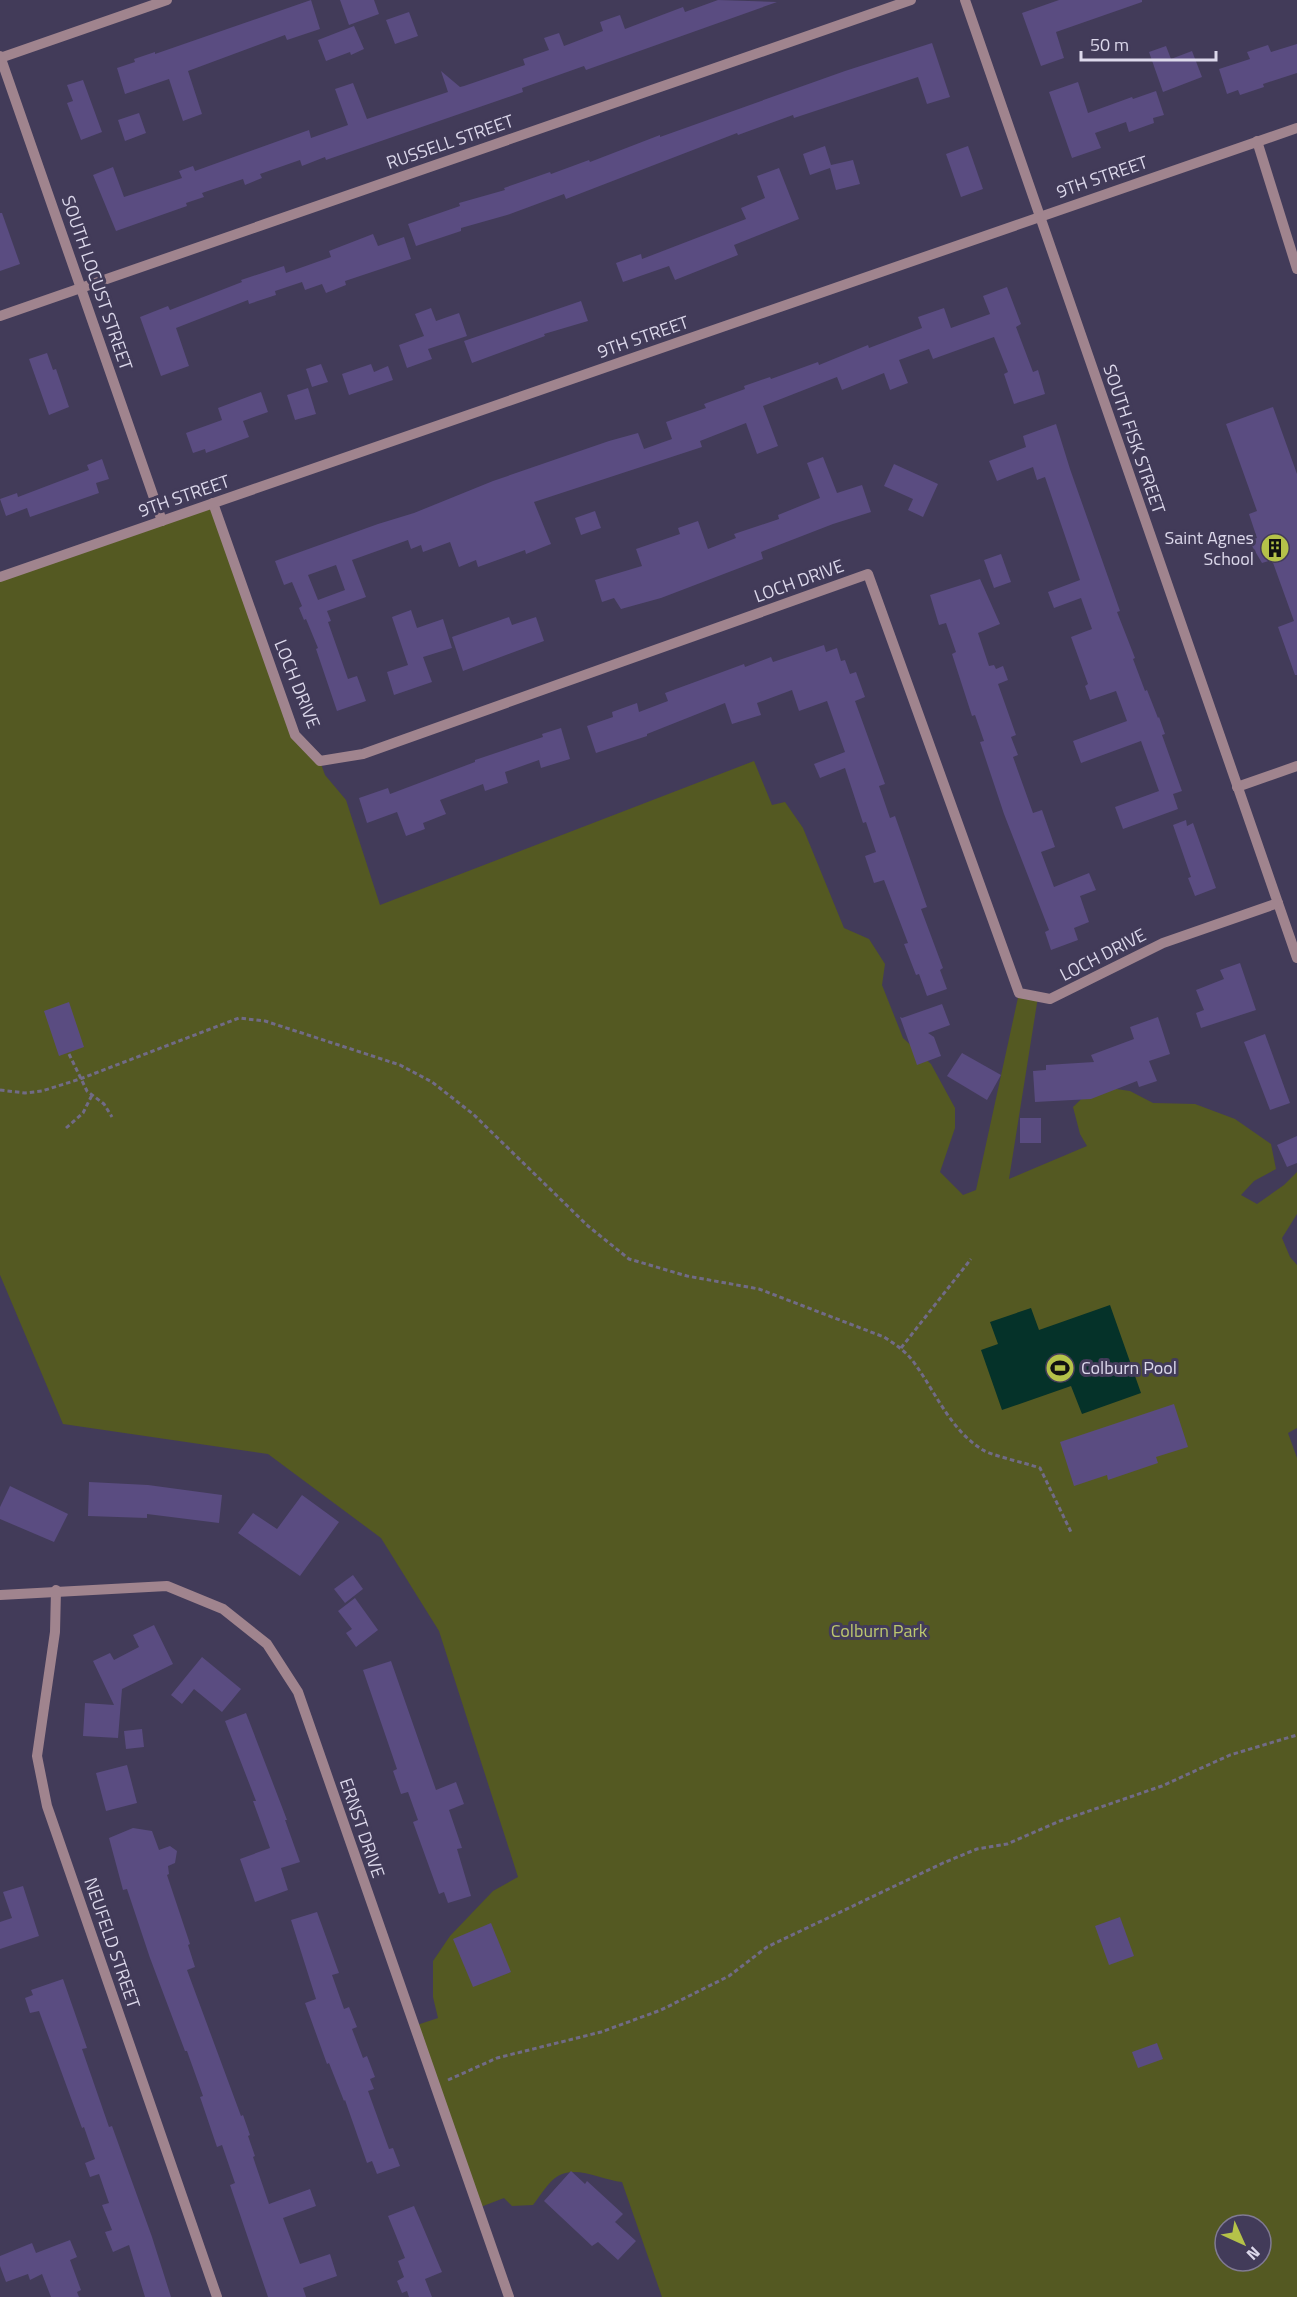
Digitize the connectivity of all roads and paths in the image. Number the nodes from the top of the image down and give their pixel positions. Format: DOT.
graph roads {
  1 [pos="167,0"];
  2 [pos="911,0"];
  3 [pos="965,0"];
  4 [pos="0,57"];
  5 [pos="1297,128"];
  6 [pos="1257,141"];
  7 [pos="1040,217"];
  8 [pos="1297,269"];
  9 [pos="81,288"];
  10 [pos="0,316"];
  11 [pos="213,503"];
  12 [pos="162,521"];
  13 [pos="0,577"];
  14 [pos="1297,766"];
  15 [pos="1237,787"];
  16 [pos="1278,903"];
  17 [pos="1297,958"];
  18 [pos="69,1054"];
  19 [pos="80,1079"];
  20 [pos="0,1090"];
  21 [pos="92,1095"];
  22 [pos="112,1117"];
  23 [pos="66,1128"];
  24 [pos="971,1259"];
  25 [pos="901,1348"];
  26 [pos="1072,1534"];
  27 [pos="56,1590"];
  28 [pos="0,1595"];
  29 [pos="1297,1735"];
  30 [pos="435,2086"];
  31 [pos="217,2297"];
  32 [pos="509,2297"];
  1 -- 4 [label="street"];
  2 -- 9 [label="street, RUSSELL STREET"];
  3 -- 7 [label="street, SOUTH FISK STREET"];
  4 -- 9 [label="street, SOUTH LOCUST STREET"];
  5 -- 6 [label="street, 9TH STREET"];
  6 -- 7 [label="street, 9TH STREET"];
  6 -- 8 [label="street"];
  7 -- 11 [label="street, 9TH STREET"];
  7 -- 15 [label="street, SOUTH FISK STREET"];
  9 -- 10 [label="street, RUSSELL STREET"];
  9 -- 12 [label="street, SOUTH LOCUST STREET"];
  11 -- 12 [label="street, 9TH STREET"];
  11 -- 16 [label="street, LOCH DRIVE"];
  12 -- 13 [label="street, 9TH STREET"];
  14 -- 15 [label="street"];
  15 -- 16 [label="street, SOUTH FISK STREET"];
  16 -- 17 [label="street, SOUTH FISK STREET"];
  18 -- 19 [label="path"];
  19 -- 20 [label="path"];
  19 -- 21 [label="path"];
  19 -- 25 [label="path"];
  21 -- 22 [label="path"];
  21 -- 23 [label="path"];
  24 -- 25 [label="path"];
  25 -- 26 [label="path"];
  27 -- 28 [label="street, ERNST DRIVE"];
  27 -- 30 [label="street, ERNST DRIVE"];
  27 -- 31 [label="street, NEUFELD STREET"];
  29 -- 30 [label="path"];
  30 -- 32 [label="street, ERNST DRIVE"];
}
